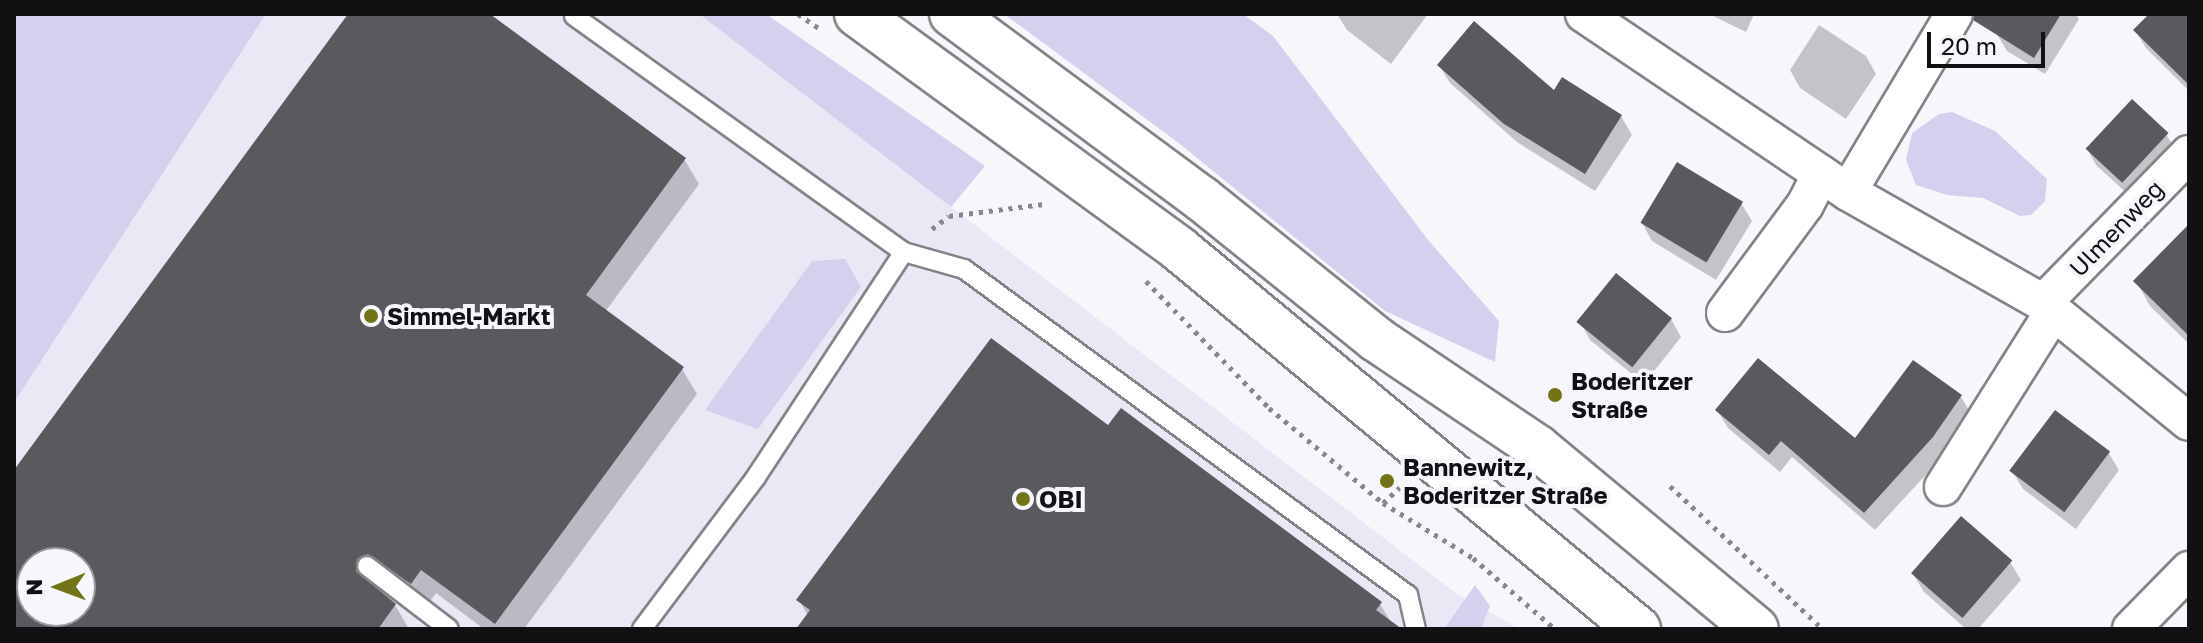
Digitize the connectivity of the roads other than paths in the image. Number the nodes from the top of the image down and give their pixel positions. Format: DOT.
graph roads {
  1 [pos="952,14"];
  2 [pos="1584,14"];
  3 [pos="1954,14"];
  4 [pos="574,16"];
  5 [pos="844,25"];
  6 [pos="1623,26"];
  7 [pos="2189,154"];
  8 [pos="1834,183"];
  9 [pos="904,252"];
  10 [pos="2048,307"];
  11 [pos="1725,313"];
  12 [pos="2189,422"];
  13 [pos="1943,487"];
  14 [pos="367,566"];
  15 [pos="2189,570"];
  16 [pos="2130,625"];
  17 [pos="440,627"];
  18 [pos="642,629"];
  19 [pos="1416,629"];
  20 [pos="1638,629"];
  21 [pos="1756,629"];
  1 -- 21 [label="main road"];
  2 -- 6 [label="street"];
  3 -- 8 [label="street"];
  4 -- 9 [label="lane"];
  5 -- 20 [label="main road"];
  6 -- 8 [label="street"];
  7 -- 10 [label="street, Ulmenweg"];
  8 -- 10 [label="street"];
  8 -- 11 [label="street"];
  9 -- 18 [label="lane"];
  9 -- 19 [label="lane"];
  10 -- 12 [label="street"];
  10 -- 13 [label="street, Ulmenweg"];
  14 -- 17 [label="lane"];
  15 -- 16 [label="street"];
}
